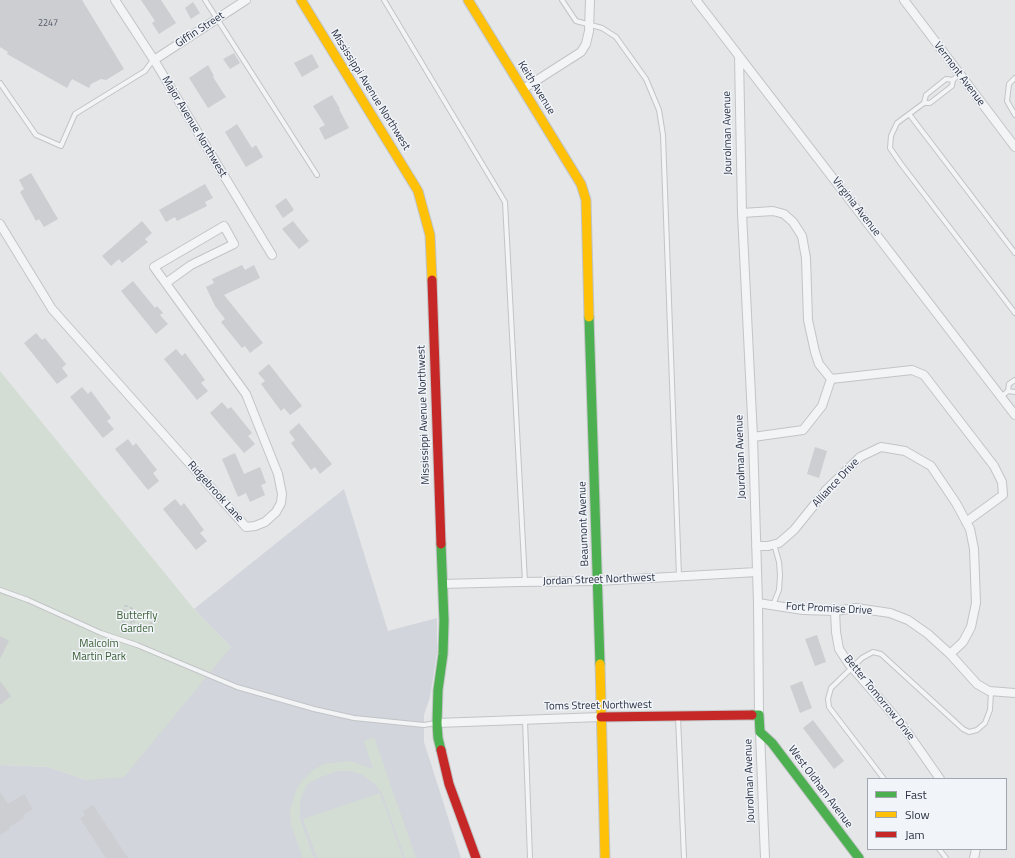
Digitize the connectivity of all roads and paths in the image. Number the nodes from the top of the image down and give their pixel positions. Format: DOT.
graph roads {
  1 [pos="115,0"];
  2 [pos="205,0"];
  3 [pos="246,0"];
  4 [pos="301,0"];
  5 [pos="384,0"];
  6 [pos="468,0"];
  7 [pos="562,0"];
  8 [pos="590,0"];
  9 [pos="696,0"];
  10 [pos="904,0"];
  11 [pos="217,19"];
  12 [pos="589,25"];
  13 [pos="739,56"];
  14 [pos="154,60"];
  15 [pos="959,74"];
  16 [pos="1015,78"];
  17 [pos="953,80"];
  18 [pos="0,83"];
  19 [pos="523,89"];
  20 [pos="924,103"];
  21 [pos="909,114"];
  22 [pos="1015,115"];
  23 [pos="1015,147"];
  24 [pos="317,175"];
  25 [pos="583,190"];
  26 [pos="742,213"];
  27 [pos="0,224"];
  28 [pos="1015,253"];
  29 [pos="272,255"];
  30 [pos="166,283"];
  31 [pos="1015,313"];
  32 [pos="831,379"];
  33 [pos="1015,380"];
  34 [pos="1015,392"];
  35 [pos="1004,394"];
  36 [pos="1015,415"];
  37 [pos="753,437"];
  38 [pos="966,522"];
  39 [pos="774,544"];
  40 [pos="756,546"];
  41 [pos="756,572"];
  42 [pos="679,576"];
  43 [pos="598,581"];
  44 [pos="525,582"];
  45 [pos="442,584"];
  46 [pos="0,590"];
  47 [pos="758,603"];
  48 [pos="773,605"];
  49 [pos="835,611"];
  50 [pos="133,619"];
  51 [pos="136,627"];
  52 [pos="126,629"];
  53 [pos="117,639"];
  54 [pos="950,654"];
  55 [pos="852,668"];
  56 [pos="992,692"];
  57 [pos="1015,693"];
  58 [pos="759,715"];
  59 [pos="678,716"];
  60 [pos="601,717"];
  61 [pos="525,720"];
  62 [pos="437,723"];
  63 [pos="760,732"];
  64 [pos="883,778"];
  65 [pos="939,778"];
  66 [pos="940,850"];
  67 [pos="476,858"];
  68 [pos="530,858"];
  69 [pos="605,858"];
  70 [pos="684,858"];
  71 [pos="765,858"];
  72 [pos="859,858"];
  73 [pos="946,858"];
  1 -- 14 [label="street, Major Avenue Northwest"];
  2 -- 11 [label="lane"];
  3 -- 11 [label="street, Giffin Street"];
  4 -- 45 [label="street, Mississippi Avenue Northwest"];
  5 -- 44 [label="lane"];
  6 -- 19 [label="street, Keith Avenue"];
  7 -- 12 [label="lane"];
  8 -- 12 [label="street"];
  9 -- 13 [label="street, Virginia Avenue"];
  10 -- 15 [label="street, Vermont Avenue"];
  11 -- 14 [label="street, Giffin Street"];
  11 -- 24 [label="lane"];
  12 -- 19 [label="street"];
  12 -- 42 [label="lane"];
  13 -- 26 [label="street, Jourolman Avenue"];
  13 -- 35 [label="street, Virginia Avenue"];
  14 -- 18 [label="lane"];
  14 -- 29 [label="street, Major Avenue Northwest"];
  15 -- 17 [label="lane"];
  15 -- 23 [label="street, Vermont Avenue"];
  16 -- 22 [label="lane"];
  17 -- 20 [label="lane"];
  17 -- 20 [label="lane"];
  19 -- 25 [label="street, Keith Avenue"];
  20 -- 21 [label="lane"];
  21 -- 28 [label="lane"];
  21 -- 31 [label="lane"];
  25 -- 43 [label="street, Beaumont Avenue"];
  26 -- 32 [label="street"];
  26 -- 37 [label="street, Jourolman Avenue"];
  27 -- 30 [label="street, Ridgebrook Lane"];
  30 -- 30 [label="street, Ridgebrook Lane"];
  32 -- 37 [label="street"];
  32 -- 38 [label="street"];
  33 -- 35 [label="lane"];
  34 -- 35 [label="lane"];
  35 -- 36 [label="street, Virginia Avenue"];
  37 -- 40 [label="street, Jourolman Avenue"];
  38 -- 39 [label="street, Alliance Drive"];
  38 -- 54 [label="street, Alliance Drive"];
  39 -- 40 [label="street, Alliance Drive"];
  39 -- 48 [label="lane"];
  40 -- 41 [label="street, Jourolman Avenue"];
  41 -- 42 [label="street, Jordan Street Northwest"];
  41 -- 47 [label="street, Jourolman Avenue"];
  42 -- 43 [label="street, Jordan Street Northwest"];
  43 -- 44 [label="street, Jordan Street Northwest"];
  43 -- 60 [label="street, Beaumont Avenue"];
  44 -- 45 [label="street, Jordan Street Northwest"];
  45 -- 62 [label="street, Mississippi Avenue Northwest"];
  46 -- 53 [label="lane"];
  47 -- 48 [label="street, Fort Promise Drive"];
  47 -- 58 [label="street, Jourolman Avenue"];
  48 -- 49 [label="street, Fort Promise Drive"];
  49 -- 54 [label="street, Fort Promise Drive"];
  49 -- 55 [label="street, Better Tomorrow Drive"];
  50 -- 51 [label="path"];
  50 -- 52 [label="path"];
  50 -- 52 [label="path"];
  51 -- 51 [label="path"];
  51 -- 52 [label="path"];
  52 -- 53 [label="path"];
  53 -- 62 [label="lane"];
  54 -- 56 [label="street, Fort Promise Drive"];
  55 -- 56 [label="lane"];
  55 -- 64 [label="lane"];
  55 -- 65 [label="street, Better Tomorrow Drive"];
  56 -- 57 [label="street, Fort Promise Drive"];
  58 -- 59 [label="street, Toms Street Northwest"];
  58 -- 63 [label="street, Jourolman Avenue"];
  59 -- 60 [label="street, Toms Street Northwest"];
  59 -- 70 [label="lane"];
  60 -- 61 [label="street, Toms Street Northwest"];
  60 -- 69 [label="street, Beaumont Avenue"];
  61 -- 62 [label="street, Toms Street Northwest"];
  61 -- 68 [label="lane"];
  62 -- 67 [label="street, Mississippi Avenue Northwest"];
  63 -- 71 [label="street, Jourolman Avenue"];
  63 -- 72 [label="street, West Oldham Avenue"];
  66 -- 73 [label="lane"];
}
